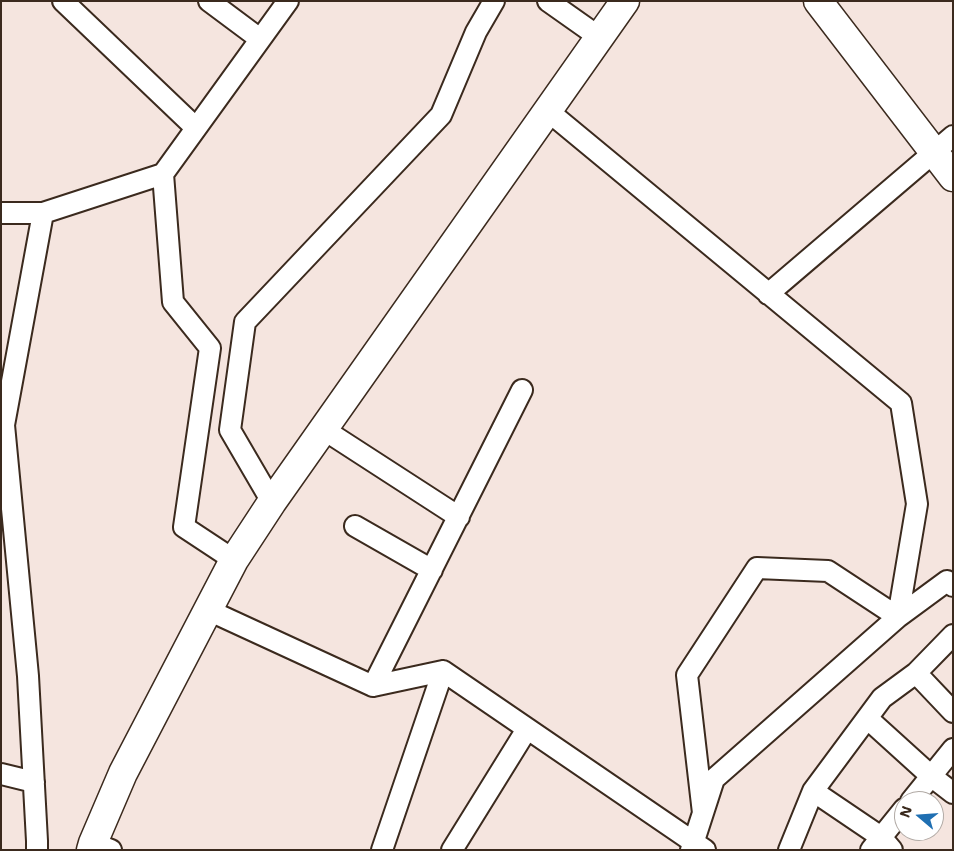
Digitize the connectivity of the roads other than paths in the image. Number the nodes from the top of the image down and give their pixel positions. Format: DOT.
graph roads {
  1 [pos="63,1"];
  2 [pos="209,1"];
  3 [pos="288,1"];
  4 [pos="494,1"];
  5 [pos="548,1"];
  6 [pos="625,1"];
  7 [pos="818,1"];
  8 [pos="599,37"];
  9 [pos="260,40"];
  10 [pos="548,111"];
  11 [pos="196,128"];
  12 [pos="943,144"];
  13 [pos="162,174"];
  14 [pos="953,177"];
  15 [pos="1,212"];
  16 [pos="43,213"];
  17 [pos="768,294"];
  18 [pos="522,390"];
  19 [pos="324,429"];
  20 [pos="272,502"];
  21 [pos="459,517"];
  22 [pos="355,526"];
  23 [pos="234,560"];
  24 [pos="432,570"];
  25 [pos="953,586"];
  26 [pos="208,610"];
  27 [pos="898,618"];
  28 [pos="953,635"];
  29 [pos="443,671"];
  30 [pos="916,673"];
  31 [pos="373,686"];
  32 [pos="953,712"];
  33 [pos="867,718"];
  34 [pos="527,729"];
  35 [pos="953,749"];
  36 [pos="1,774"];
  37 [pos="931,776"];
  38 [pos="34,782"];
  39 [pos="813,791"];
  40 [pos="918,791"];
  41 [pos="953,792"];
  42 [pos="703,813"];
  43 [pos="894,825"];
  44 [pos="881,846"];
  45 [pos="696,847"];
  46 [pos="99,848"];
  47 [pos="37,850"];
  48 [pos="382,850"];
  49 [pos="452,850"];
  50 [pos="789,850"];
  1 -- 11 [label="street"];
  2 -- 9 [label="street"];
  3 -- 9 [label="street"];
  4 -- 20 [label="street"];
  5 -- 8 [label="street"];
  6 -- 8 [label="main road"];
  7 -- 12 [label="main road"];
  8 -- 10 [label="main road"];
  9 -- 11 [label="street"];
  10 -- 17 [label="street"];
  10 -- 19 [label="main road"];
  11 -- 13 [label="street"];
  12 -- 14 [label="main road"];
  12 -- 17 [label="street"];
  13 -- 16 [label="street"];
  13 -- 23 [label="street"];
  15 -- 16 [label="street"];
  16 -- 38 [label="street"];
  17 -- 27 [label="street"];
  18 -- 21 [label="street"];
  19 -- 20 [label="main road"];
  19 -- 21 [label="street"];
  20 -- 23 [label="main road"];
  21 -- 24 [label="street"];
  22 -- 24 [label="street"];
  23 -- 26 [label="main road"];
  24 -- 31 [label="street"];
  25 -- 27 [label="street"];
  26 -- 31 [label="street"];
  26 -- 46 [label="main road"];
  27 -- 42 [label="street"];
  27 -- 42 [label="street"];
  28 -- 30 [label="street"];
  29 -- 31 [label="street"];
  29 -- 34 [label="street"];
  29 -- 48 [label="street"];
  30 -- 32 [label="street"];
  30 -- 33 [label="street"];
  33 -- 37 [label="street"];
  33 -- 39 [label="street"];
  34 -- 45 [label="street"];
  34 -- 49 [label="street"];
  35 -- 37 [label="street"];
  36 -- 38 [label="street"];
  37 -- 40 [label="street"];
  37 -- 41 [label="street"];
  38 -- 47 [label="street"];
  39 -- 44 [label="street"];
  39 -- 50 [label="street"];
  42 -- 45 [label="street"];
  43 -- 44 [label="street"];
}
